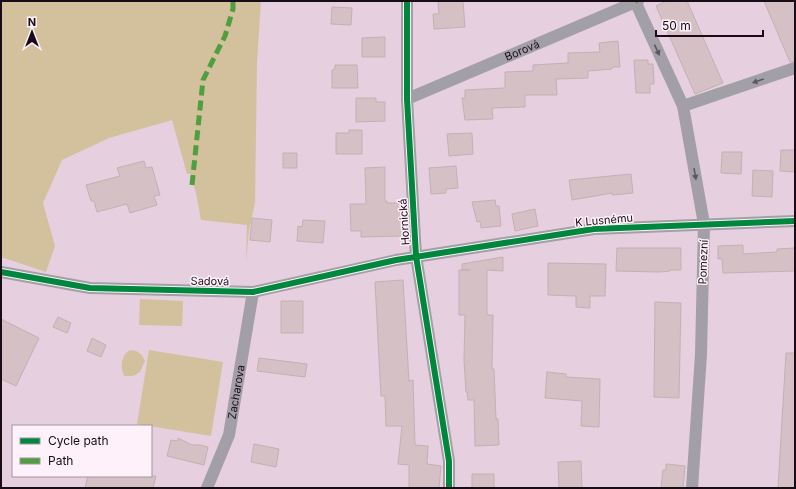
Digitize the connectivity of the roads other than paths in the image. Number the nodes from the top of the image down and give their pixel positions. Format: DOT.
graph roads {
  1 [pos="406,1"];
  2 [pos="636,1"];
  3 [pos="795,68"];
  4 [pos="406,99"];
  5 [pos="683,106"];
  6 [pos="795,221"];
  7 [pos="704,224"];
  8 [pos="416,256"];
  9 [pos="1,272"];
  10 [pos="253,292"];
  11 [pos="207,488"];
  12 [pos="449,488"];
  13 [pos="692,488"];
  1 -- 4 [label="street, Hornická"];
  2 -- 4 [label="street, Borová"];
  2 -- 5 [label="street, Pomezní, one-way"];
  3 -- 5 [label="street, one-way"];
  4 -- 8 [label="street, Hornická"];
  5 -- 7 [label="street, Pomezní, one-way"];
  6 -- 7 [label="street, K Lusnému"];
  7 -- 8 [label="street, K Lusnému"];
  7 -- 13 [label="street, Pomezní"];
  8 -- 10 [label="street, Sadová"];
  8 -- 12 [label="street, Hornická"];
  9 -- 10 [label="street, Sadová"];
  10 -- 11 [label="street, Zacharova"];
}
